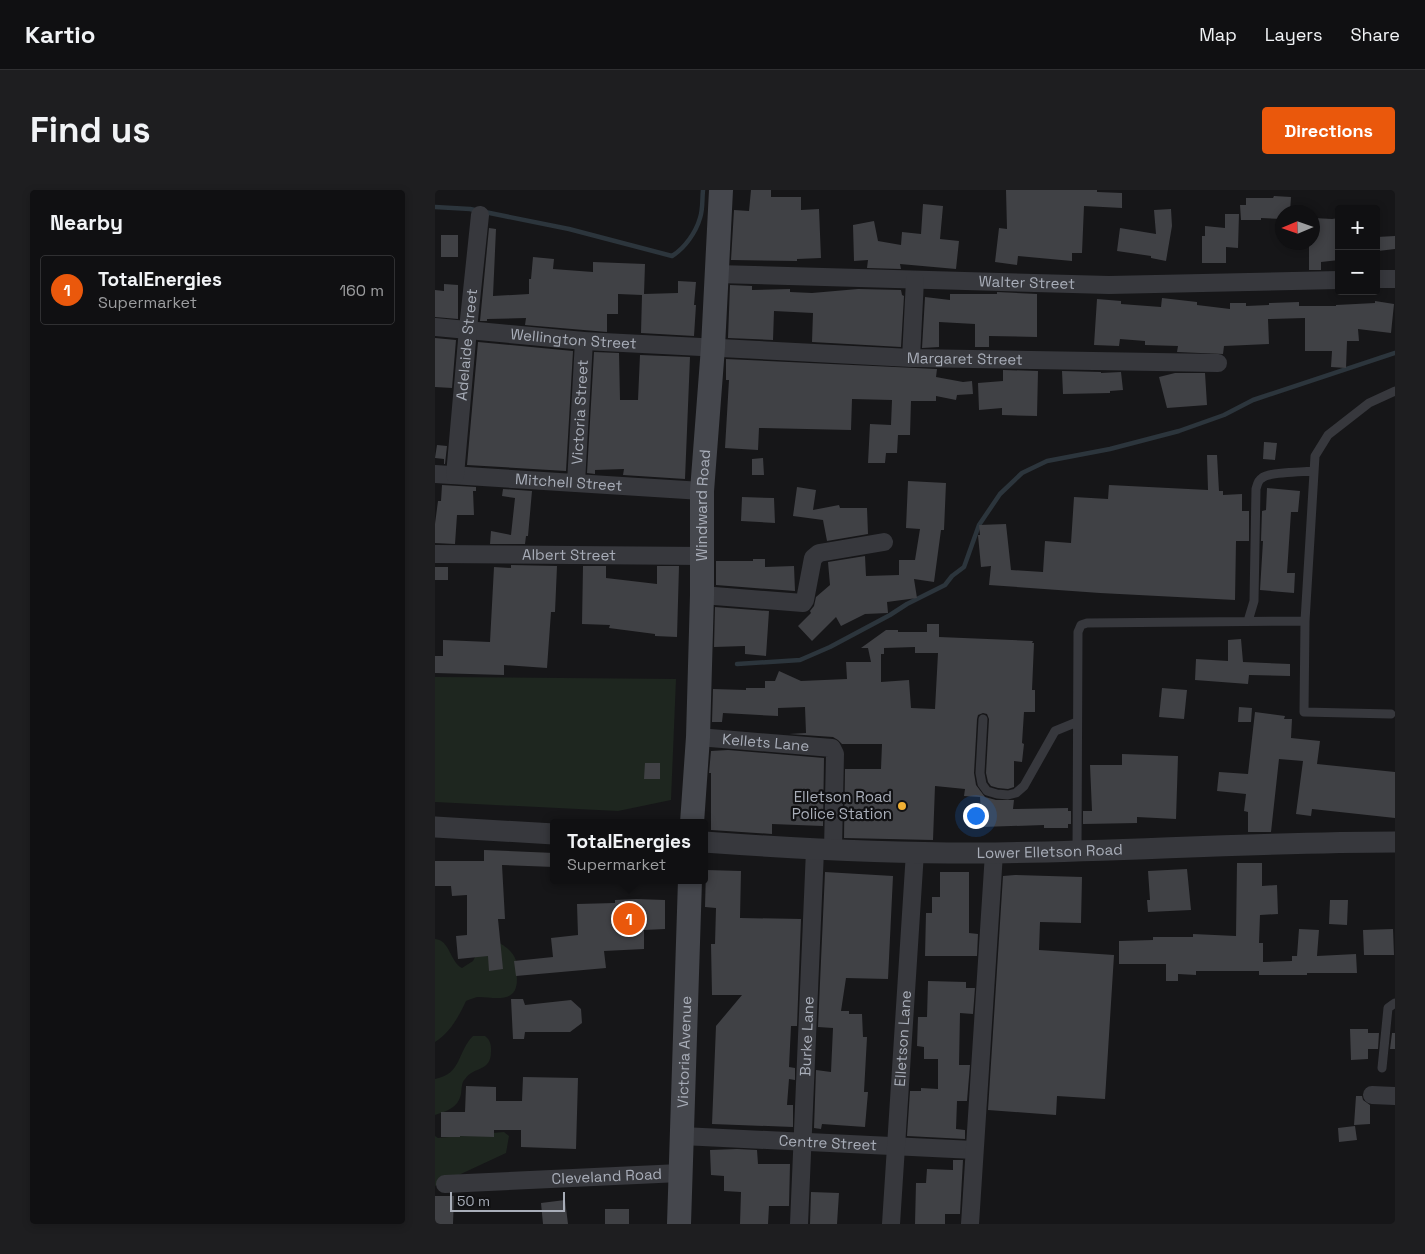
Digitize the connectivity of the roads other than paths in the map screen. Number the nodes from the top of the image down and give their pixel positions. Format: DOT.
graph roads {
  1 [pos="721,190"];
  2 [pos="480,215"];
  3 [pos="716,274"];
  4 [pos="1380,279"];
  5 [pos="1395,279"];
  6 [pos="915,280"];
  7 [pos="1335,280"];
  8 [pos="435,327"];
  9 [pos="468,329"];
  10 [pos="584,341"];
  11 [pos="713,347"];
  12 [pos="911,358"];
  13 [pos="1218,362"];
  14 [pos="1395,391"];
  15 [pos="1314,471"];
  16 [pos="435,474"];
  17 [pos="455,475"];
  18 [pos="576,482"];
  19 [pos="703,491"];
  20 [pos="884,542"];
  21 [pos="435,554"];
  22 [pos="703,556"];
  23 [pos="702,594"];
  24 [pos="1248,621"];
  25 [pos="1305,621"];
  26 [pos="1391,714"];
  27 [pos="983,719"];
  28 [pos="1077,722"];
  29 [pos="698,737"];
  30 [pos="832,748"];
  31 [pos="692,819"];
  32 [pos="435,827"];
  33 [pos="550,834"];
  34 [pos="708,842"];
  35 [pos="1395,842"];
  36 [pos="824,850"];
  37 [pos="1077,850"];
  38 [pos="915,852"];
  39 [pos="994,853"];
  40 [pos="690,884"];
  41 [pos="1395,1003"];
  42 [pos="1382,1068"];
  43 [pos="1372,1095"];
  44 [pos="1395,1096"];
  45 [pos="681,1136"];
  46 [pos="802,1142"];
  47 [pos="897,1147"];
  48 [pos="974,1150"];
  49 [pos="680,1173"];
  50 [pos="445,1184"];
  51 [pos="679,1224"];
  52 [pos="799,1224"];
  53 [pos="891,1224"];
  54 [pos="970,1224"];
  1 -- 3 [label="main road, Windward Road"];
  2 -- 9 [label="street, Adelaide Street"];
  3 -- 6 [label="street, Walter Street"];
  3 -- 11 [label="main road, Windward Road"];
  4 -- 5 [label="street"];
  6 -- 7 [label="street, Walter Street"];
  6 -- 12 [label="street"];
  8 -- 9 [label="street, Wellington Street"];
  9 -- 10 [label="street, Wellington Street"];
  9 -- 17 [label="street, Adelaide Street"];
  10 -- 11 [label="street, Wellington Street"];
  10 -- 18 [label="street, Victoria Street"];
  11 -- 12 [label="street, Margaret Street"];
  11 -- 19 [label="main road, Windward Road"];
  12 -- 13 [label="street, Margaret Street"];
  14 -- 15 [label="lane"];
  15 -- 24 [label="lane"];
  15 -- 25 [label="lane"];
  16 -- 17 [label="street, Mitchell Street"];
  17 -- 18 [label="street, Mitchell Street"];
  18 -- 19 [label="street, Mitchell Street"];
  19 -- 22 [label="main road, Windward Road"];
  20 -- 23 [label="street"];
  21 -- 22 [label="street, Albert Street"];
  22 -- 23 [label="main road, Windward Road"];
  23 -- 29 [label="main road, Windward Road"];
  24 -- 25 [label="lane"];
  24 -- 28 [label="lane"];
  25 -- 26 [label="lane"];
  27 -- 28 [label="lane"];
  28 -- 37 [label="lane"];
  29 -- 30 [label="street, Kellets Lane"];
  29 -- 31 [label="main road, Windward Road"];
  30 -- 36 [label="street, Burke Lane"];
  32 -- 33 [label="street"];
  34 -- 36 [label="street, Lower Elletson Road"];
  35 -- 37 [label="street, Lower Elletson Road"];
  36 -- 38 [label="street, Lower Elletson Road"];
  36 -- 46 [label="street, Burke Lane"];
  37 -- 39 [label="street, Lower Elletson Road"];
  38 -- 39 [label="street, Lower Elletson Road"];
  38 -- 47 [label="street, Elletson Lane"];
  39 -- 48 [label="street"];
  40 -- 45 [label="main road, Victoria Avenue"];
  41 -- 42 [label="lane"];
  43 -- 44 [label="street"];
  45 -- 46 [label="street, Centre Street"];
  45 -- 49 [label="main road, Victoria Avenue"];
  46 -- 47 [label="street, Centre Street"];
  46 -- 52 [label="street, Burke Lane"];
  47 -- 48 [label="street, Centre Street"];
  47 -- 53 [label="street, Elletson Lane"];
  48 -- 54 [label="street"];
  49 -- 50 [label="street, Cleveland Road"];
  49 -- 51 [label="main road, Victoria Avenue"];
}
